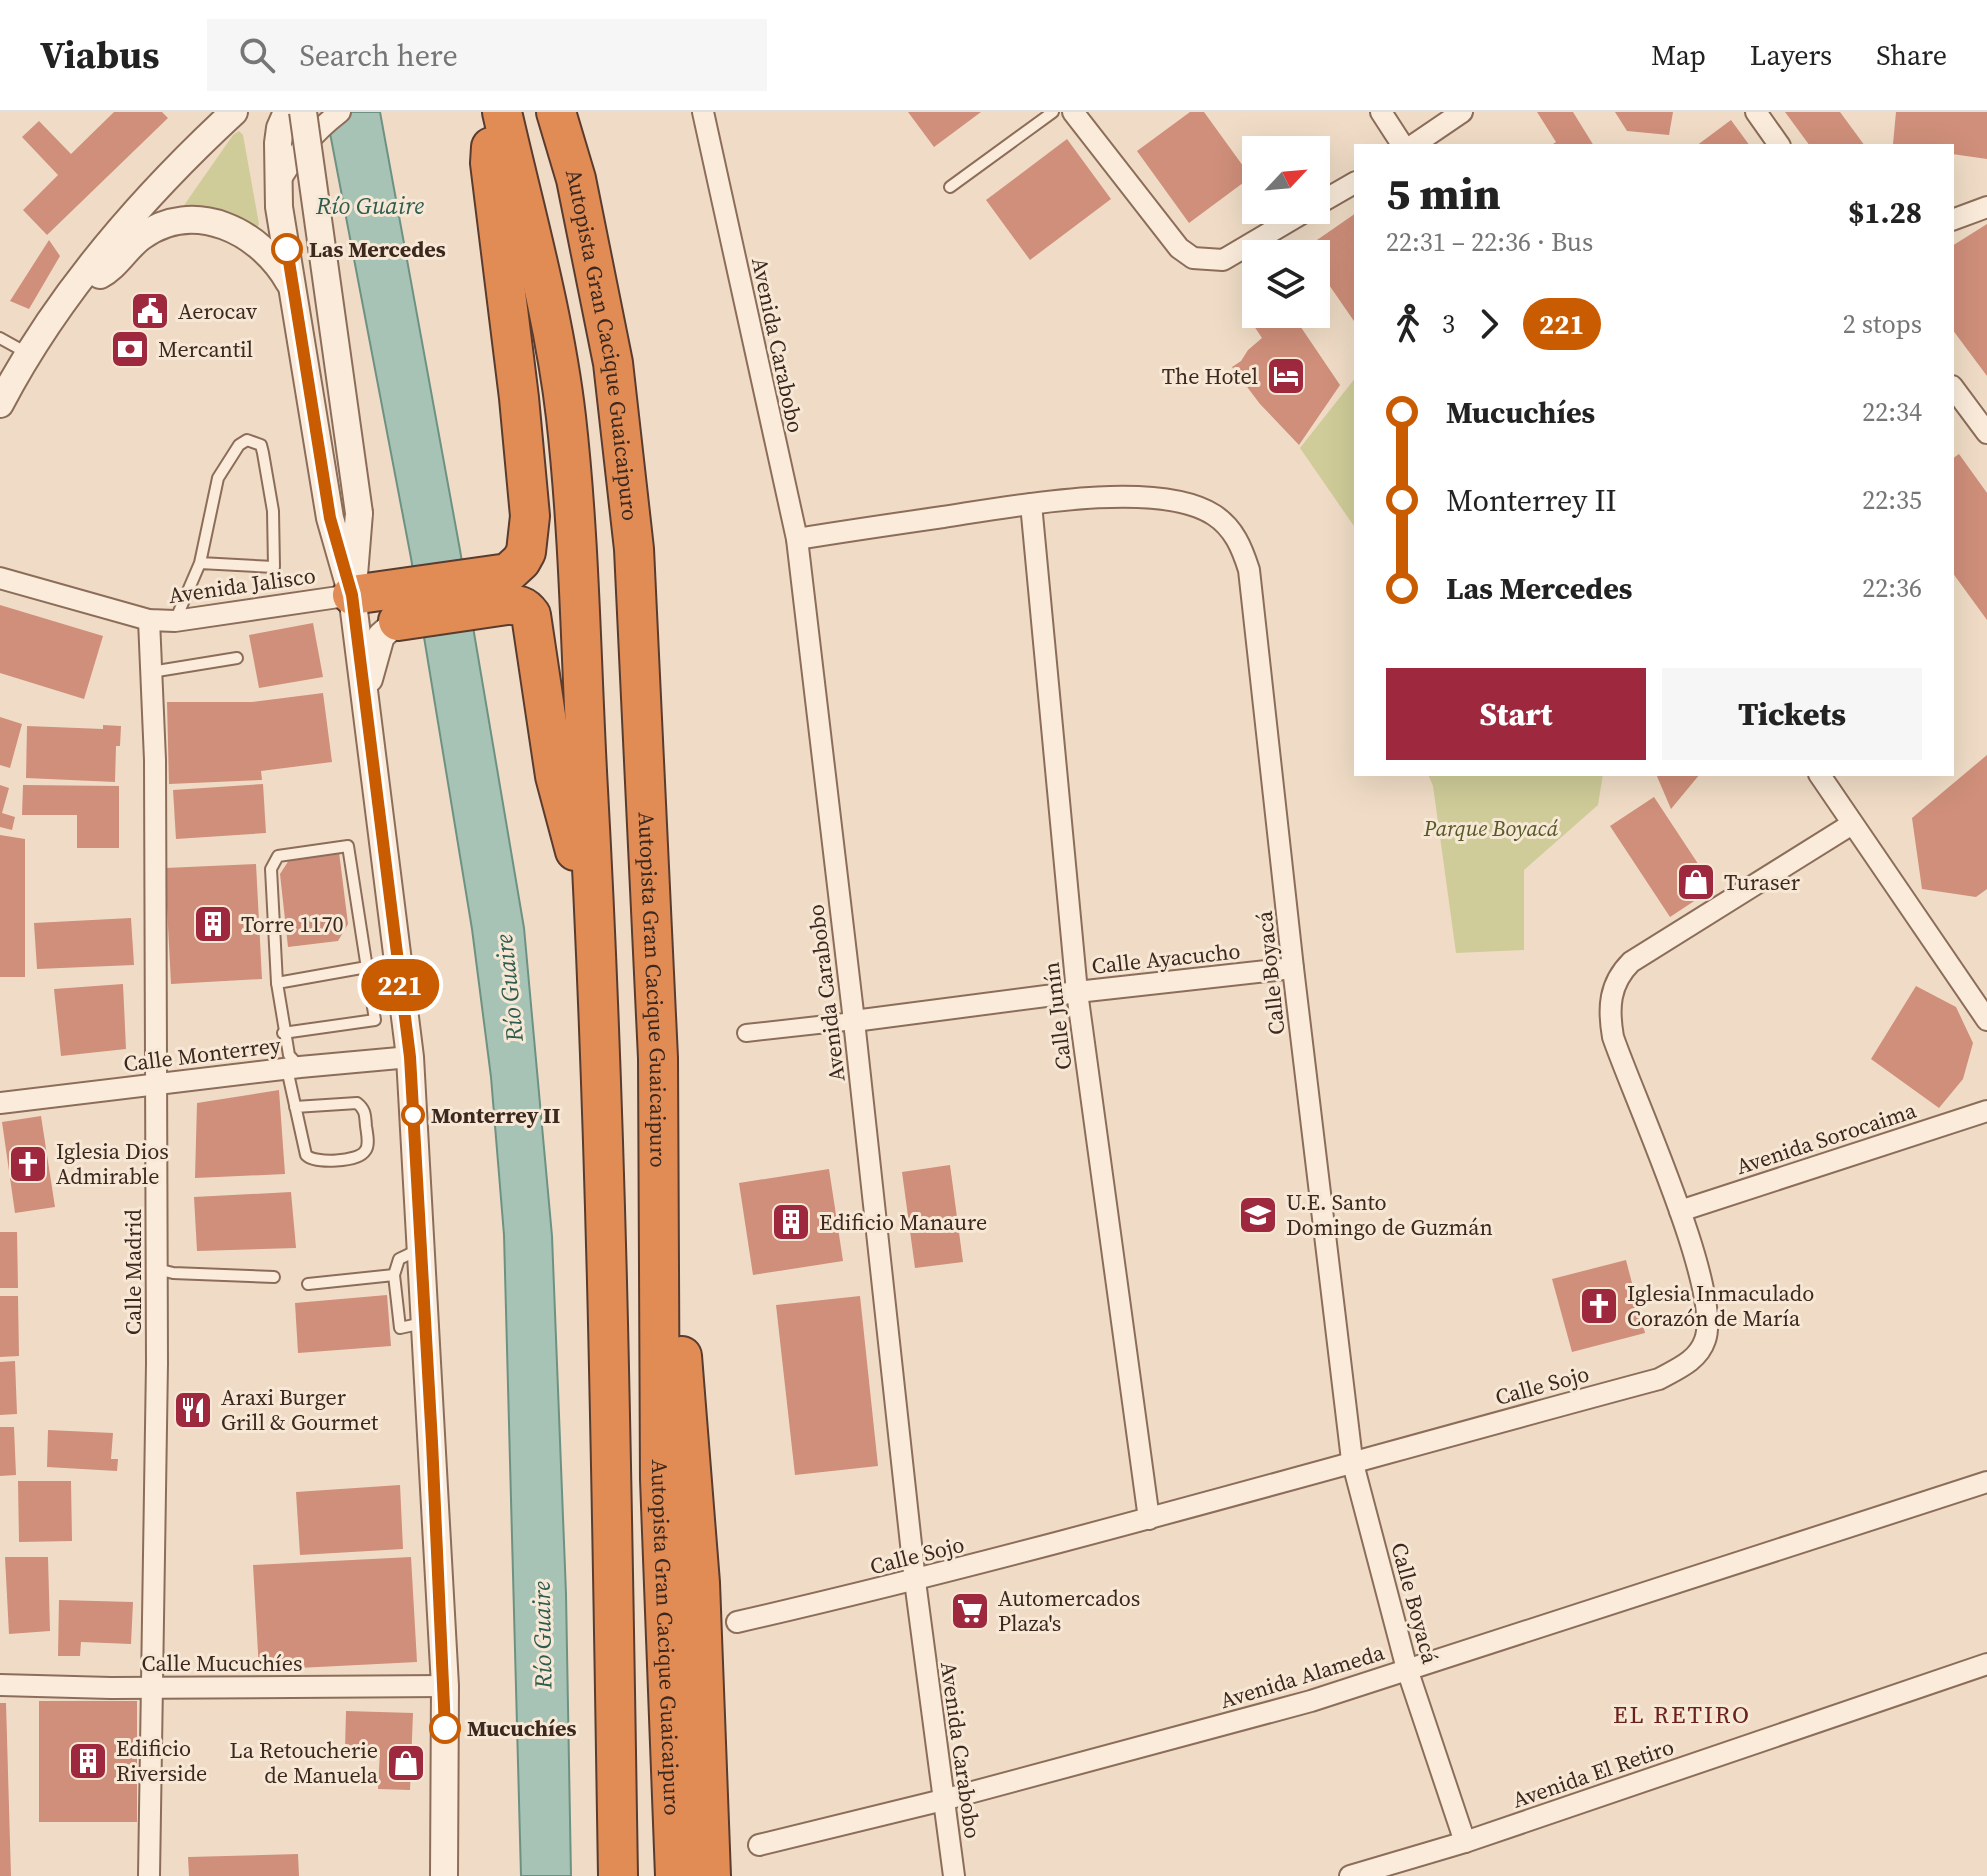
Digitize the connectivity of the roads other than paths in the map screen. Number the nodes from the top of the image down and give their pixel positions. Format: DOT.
graph roads {
  1 [pos="218,112"];
  2 [pos="234,112"];
  3 [pos="287,112"];
  4 [pos="492,112"];
  5 [pos="502,112"];
  6 [pos="556,112"];
  7 [pos="703,112"];
  8 [pos="1053,112"];
  9 [pos="1073,112"];
  10 [pos="1381,112"];
  11 [pos="1462,112"];
  12 [pos="1756,112"];
  13 [pos="323,116"];
  14 [pos="1402,144"];
  15 [pos="1415,144"];
  16 [pos="1779,144"];
  17 [pos="187,156"];
  18 [pos="1354,183"];
  19 [pos="277,186"];
  20 [pos="950,187"];
  21 [pos="1330,197"];
  22 [pos="1987,207"];
  23 [pos="1954,219"];
  24 [pos="1284,224"];
  25 [pos="74,288"];
  26 [pos="293,288"];
  27 [pos="0,338"];
  28 [pos="27,353"];
  29 [pos="1954,389"];
  30 [pos="0,404"];
  31 [pos="1987,433"];
  32 [pos="1031,504"];
  33 [pos="797,539"];
  34 [pos="200,563"];
  35 [pos="0,578"];
  36 [pos="508,589"];
  37 [pos="379,602"];
  38 [pos="149,620"];
  39 [pos="175,621"];
  40 [pos="237,658"];
  41 [pos="151,672"];
  42 [pos="365,703"];
  43 [pos="1820,776"];
  44 [pos="1852,824"];
  45 [pos="597,947"];
  46 [pos="397,961"];
  47 [pos="368,967"];
  48 [pos="1293,968"];
  49 [pos="277,983"];
  50 [pos="1077,992"];
  51 [pos="1984,1013"];
  52 [pos="854,1021"];
  53 [pos="283,1033"];
  54 [pos="746,1033"];
  55 [pos="410,1057"];
  56 [pos="658,1058"];
  57 [pos="293,1068"];
  58 [pos="154,1084"];
  59 [pos="0,1103"];
  60 [pos="295,1107"];
  61 [pos="1987,1111"];
  62 [pos="1680,1211"];
  63 [pos="420,1249"];
  64 [pos="157,1269"];
  65 [pos="394,1275"];
  66 [pos="274,1277"];
  67 [pos="308,1284"];
  68 [pos="425,1323"];
  69 [pos="1352,1460"];
  70 [pos="1987,1482"];
  71 [pos="1149,1519"];
  72 [pos="915,1581"];
  73 [pos="737,1622"];
  74 [pos="1987,1664"];
  75 [pos="1407,1669"];
  76 [pos="0,1685"];
  77 [pos="445,1686"];
  78 [pos="151,1687"];
  79 [pos="943,1800"];
  80 [pos="1465,1842"];
  81 [pos="759,1845"];
  82 [pos="149,1876"];
  83 [pos="444,1876"];
  84 [pos="618,1876"];
  85 [pos="675,1876"];
  86 [pos="711,1876"];
  87 [pos="954,1876"];
  88 [pos="1350,1876"];
  1 -- 17 [label="street"];
  2 -- 17 [label="street"];
  3 -- 19 [label="street"];
  4 -- 36 [label="highway"];
  5 -- 45 [label="highway, Autopista Gran Cacique Guaicaipuro"];
  6 -- 56 [label="highway, Autopista Gran Cacique Guaicaipuro"];
  7 -- 33 [label="street, Avenida Carabobo"];
  8 -- 20 [label="lane"];
  9 -- 24 [label="street"];
  10 -- 14 [label="street"];
  11 -- 15 [label="street"];
  12 -- 16 [label="street"];
  13 -- 19 [label="street"];
  13 -- 37 [label="street, bridge"];
  17 -- 25 [label="street"];
  18 -- 21 [label="street"];
  19 -- 26 [label="street"];
  22 -- 23 [label="street"];
  25 -- 26 [label="street"];
  25 -- 28 [label="street"];
  26 -- 37 [label="street"];
  27 -- 28 [label="lane"];
  28 -- 30 [label="street"];
  29 -- 31 [label="street"];
  32 -- 33 [label="street, Calle Boyacá"];
  32 -- 48 [label="street, Calle Boyacá"];
  32 -- 50 [label="street, Calle Junín"];
  33 -- 52 [label="street, Avenida Carabobo"];
  34 -- 34 [label="lane"];
  34 -- 39 [label="lane"];
  35 -- 38 [label="street, Avenida Jalisco"];
  36 -- 37 [label="highway"];
  36 -- 45 [label="highway"];
  37 -- 39 [label="street, Avenida Jalisco"];
  37 -- 42 [label="street"];
  37 -- 42 [label="street"];
  38 -- 39 [label="street, Avenida Jalisco"];
  38 -- 41 [label="street, Calle Madrid"];
  40 -- 41 [label="lane"];
  41 -- 58 [label="street, Calle Madrid"];
  42 -- 46 [label="street"];
  43 -- 44 [label="street"];
  44 -- 51 [label="street"];
  44 -- 62 [label="street, Calle Sojo"];
  45 -- 84 [label="highway, Autopista Gran Cacique Guaicaipuro"];
  46 -- 47 [label="lane"];
  46 -- 55 [label="street"];
  47 -- 49 [label="lane"];
  47 -- 49 [label="lane"];
  47 -- 53 [label="lane"];
  48 -- 50 [label="street, Calle Ayacucho"];
  48 -- 69 [label="street, Calle Boyacá"];
  49 -- 53 [label="lane"];
  50 -- 52 [label="street, Calle Ayacucho"];
  50 -- 71 [label="street, Calle Junín"];
  52 -- 54 [label="street"];
  52 -- 72 [label="street, Avenida Carabobo"];
  53 -- 57 [label="lane"];
  55 -- 57 [label="street, Calle Monterrey"];
  55 -- 63 [label="street"];
  56 -- 85 [label="highway, Autopista Gran Cacique Guaicaipuro"];
  56 -- 86 [label="highway"];
  57 -- 58 [label="street, Calle Monterrey"];
  57 -- 60 [label="lane"];
  58 -- 59 [label="street, Calle Monterrey"];
  58 -- 64 [label="street, Calle Madrid"];
  60 -- 60 [label="lane"];
  61 -- 62 [label="street, Avenida Sorocaima"];
  62 -- 69 [label="street, Calle Sojo"];
  63 -- 65 [label="lane"];
  63 -- 68 [label="street"];
  64 -- 66 [label="lane"];
  64 -- 78 [label="street, Calle Madrid"];
  65 -- 67 [label="lane"];
  65 -- 68 [label="lane"];
  68 -- 77 [label="street"];
  69 -- 71 [label="street, Calle Sojo"];
  69 -- 75 [label="street, Calle Boyacá"];
  70 -- 75 [label="street, Avenida Alameda"];
  71 -- 72 [label="street, Calle Sojo"];
  72 -- 73 [label="street, Calle Sojo"];
  72 -- 79 [label="street, Avenida Carabobo"];
  74 -- 80 [label="street, Avenida El Retiro"];
  75 -- 79 [label="street, Avenida Alameda"];
  75 -- 80 [label="street, Calle Boyacá"];
  76 -- 78 [label="street, Calle Mucuchíes"];
  77 -- 78 [label="street, Calle Mucuchíes"];
  77 -- 83 [label="street"];
  78 -- 82 [label="street, Calle Madrid"];
  79 -- 81 [label="street, Avenida Alameda"];
  79 -- 87 [label="street, Avenida Carabobo"];
  80 -- 88 [label="street, Avenida El Retiro"];
}
